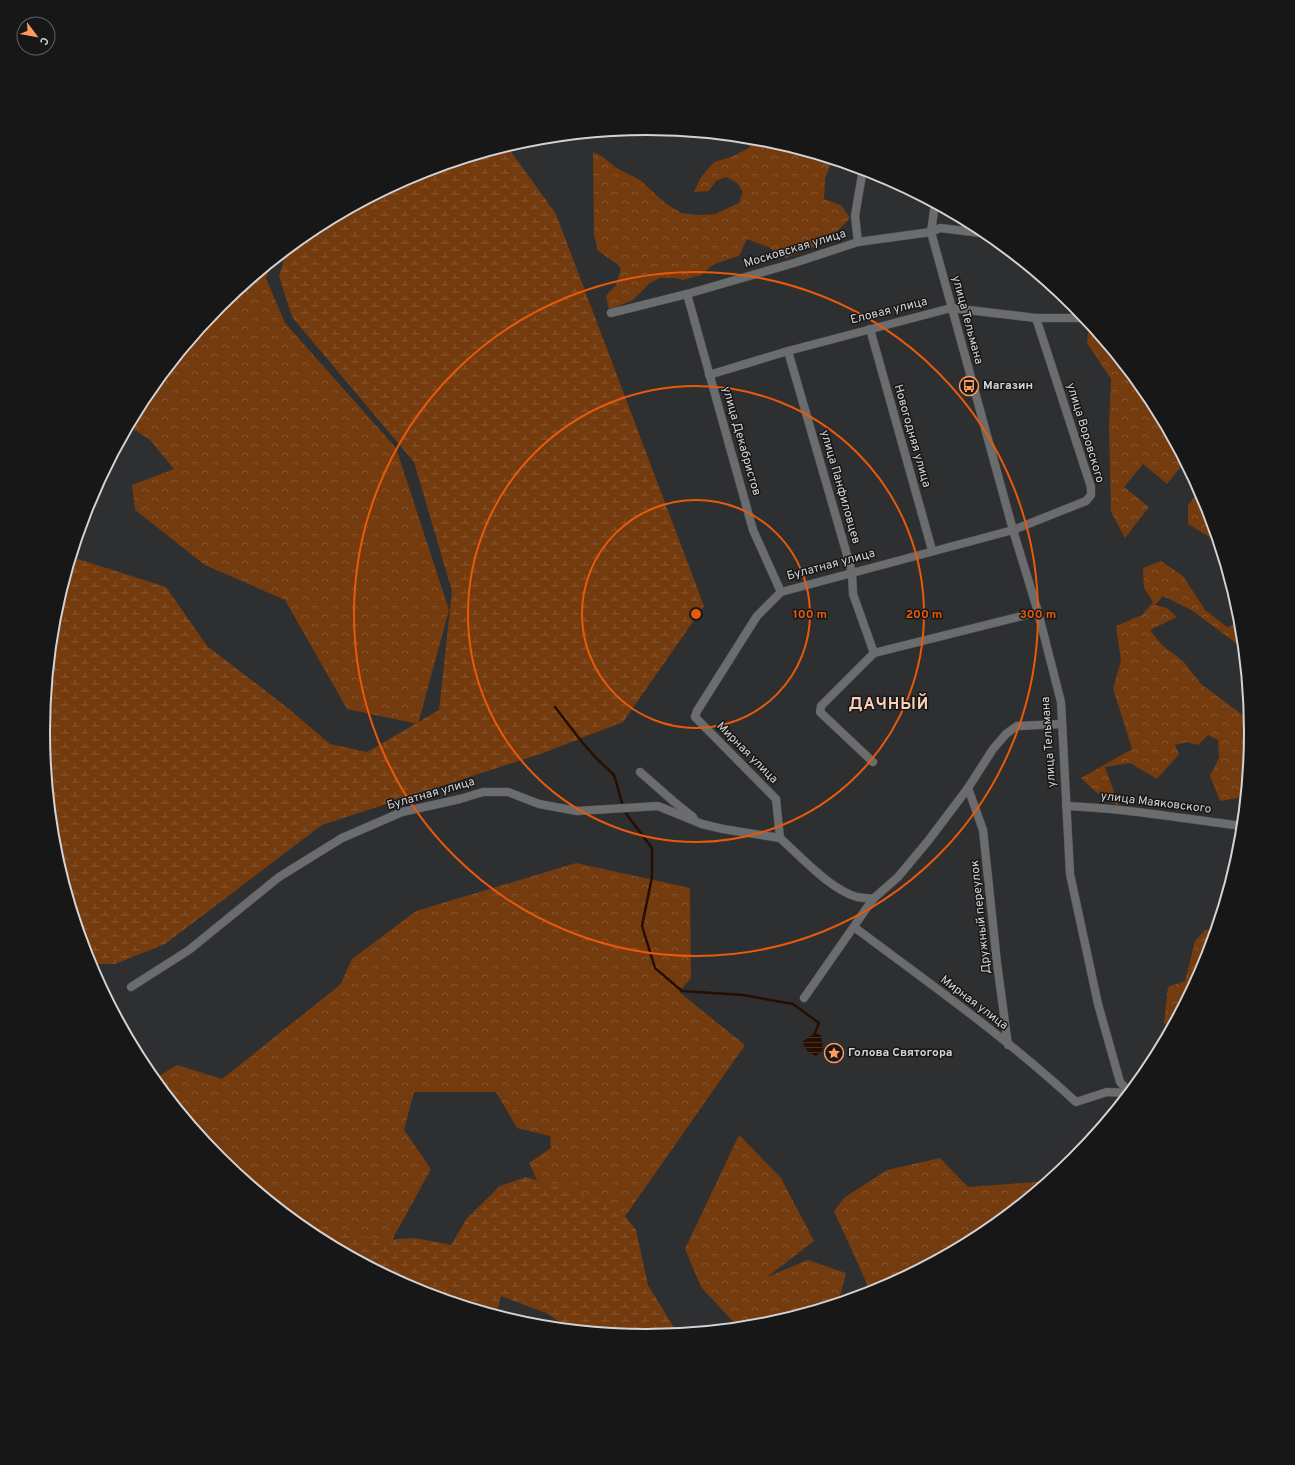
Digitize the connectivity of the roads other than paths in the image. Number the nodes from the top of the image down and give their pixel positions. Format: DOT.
graph roads {
  1 [pos="862,175"];
  2 [pos="934,209"];
  3 [pos="931,232"];
  4 [pos="973,232"];
  5 [pos="858,242"];
  6 [pos="687,294"];
  7 [pos="951,308"];
  8 [pos="611,313"];
  9 [pos="1036,318"];
  10 [pos="1077,318"];
  11 [pos="870,329"];
  12 [pos="788,351"];
  13 [pos="709,375"];
  14 [pos="1013,530"];
  15 [pos="932,550"];
  16 [pos="852,572"];
  17 [pos="781,592"];
  18 [pos="1038,612"];
  19 [pos="874,653"];
  20 [pos="695,717"];
  21 [pos="1062,724"];
  22 [pos="873,762"];
  23 [pos="640,772"];
  24 [pos="968,788"];
  25 [pos="1066,806"];
  26 [pos="702,824"];
  27 [pos="1238,825"];
  28 [pos="780,838"];
  29 [pos="873,899"];
  30 [pos="854,927"];
  31 [pos="131,987"];
  32 [pos="804,998"];
  33 [pos="1008,1045"];
  34 [pos="1127,1089"];
  35 [pos="1124,1093"];
  1 -- 5 [label="street"];
  2 -- 3 [label="street, улица Тельмана"];
  3 -- 4 [label="street, Московская улица"];
  3 -- 5 [label="street, Московская улица"];
  3 -- 7 [label="street, улица Тельмана"];
  5 -- 6 [label="street, Московская улица"];
  6 -- 8 [label="street, Московская улица"];
  6 -- 13 [label="street, улица Декабристов"];
  7 -- 9 [label="street, Еловая улица"];
  7 -- 11 [label="street, Еловая улица"];
  7 -- 14 [label="street, улица Тельмана"];
  9 -- 10 [label="street, Еловая улица"];
  9 -- 14 [label="street, улица Воровского"];
  11 -- 12 [label="street, Еловая улица"];
  11 -- 15 [label="street, Новогодняя улица"];
  12 -- 13 [label="street, Еловая улица"];
  12 -- 16 [label="street, улица Панфиловцев"];
  13 -- 17 [label="street, улица Декабристов"];
  14 -- 15 [label="street, Булатная улица"];
  14 -- 18 [label="street, улица Тельмана"];
  15 -- 16 [label="street, Булатная улица"];
  16 -- 17 [label="street, Булатная улица"];
  16 -- 19 [label="street, улица Панфиловцев"];
  17 -- 20 [label="street, Булатная улица"];
  18 -- 19 [label="street"];
  18 -- 21 [label="street, улица Тельмана"];
  19 -- 22 [label="street"];
  20 -- 28 [label="street, Мирная улица"];
  21 -- 24 [label="street"];
  21 -- 25 [label="street, улица Тельмана"];
  23 -- 26 [label="street"];
  24 -- 29 [label="street"];
  24 -- 33 [label="street, Дружный переулок"];
  25 -- 27 [label="street, улица Маяковского"];
  25 -- 34 [label="street, улица Тельмана"];
  26 -- 28 [label="street, Булатная улица"];
  26 -- 31 [label="street, Булатная улица"];
  28 -- 29 [label="street"];
  29 -- 30 [label="street"];
  30 -- 32 [label="street"];
  30 -- 33 [label="street, Мирная улица"];
  33 -- 35 [label="street, Мирная улица"];
}
